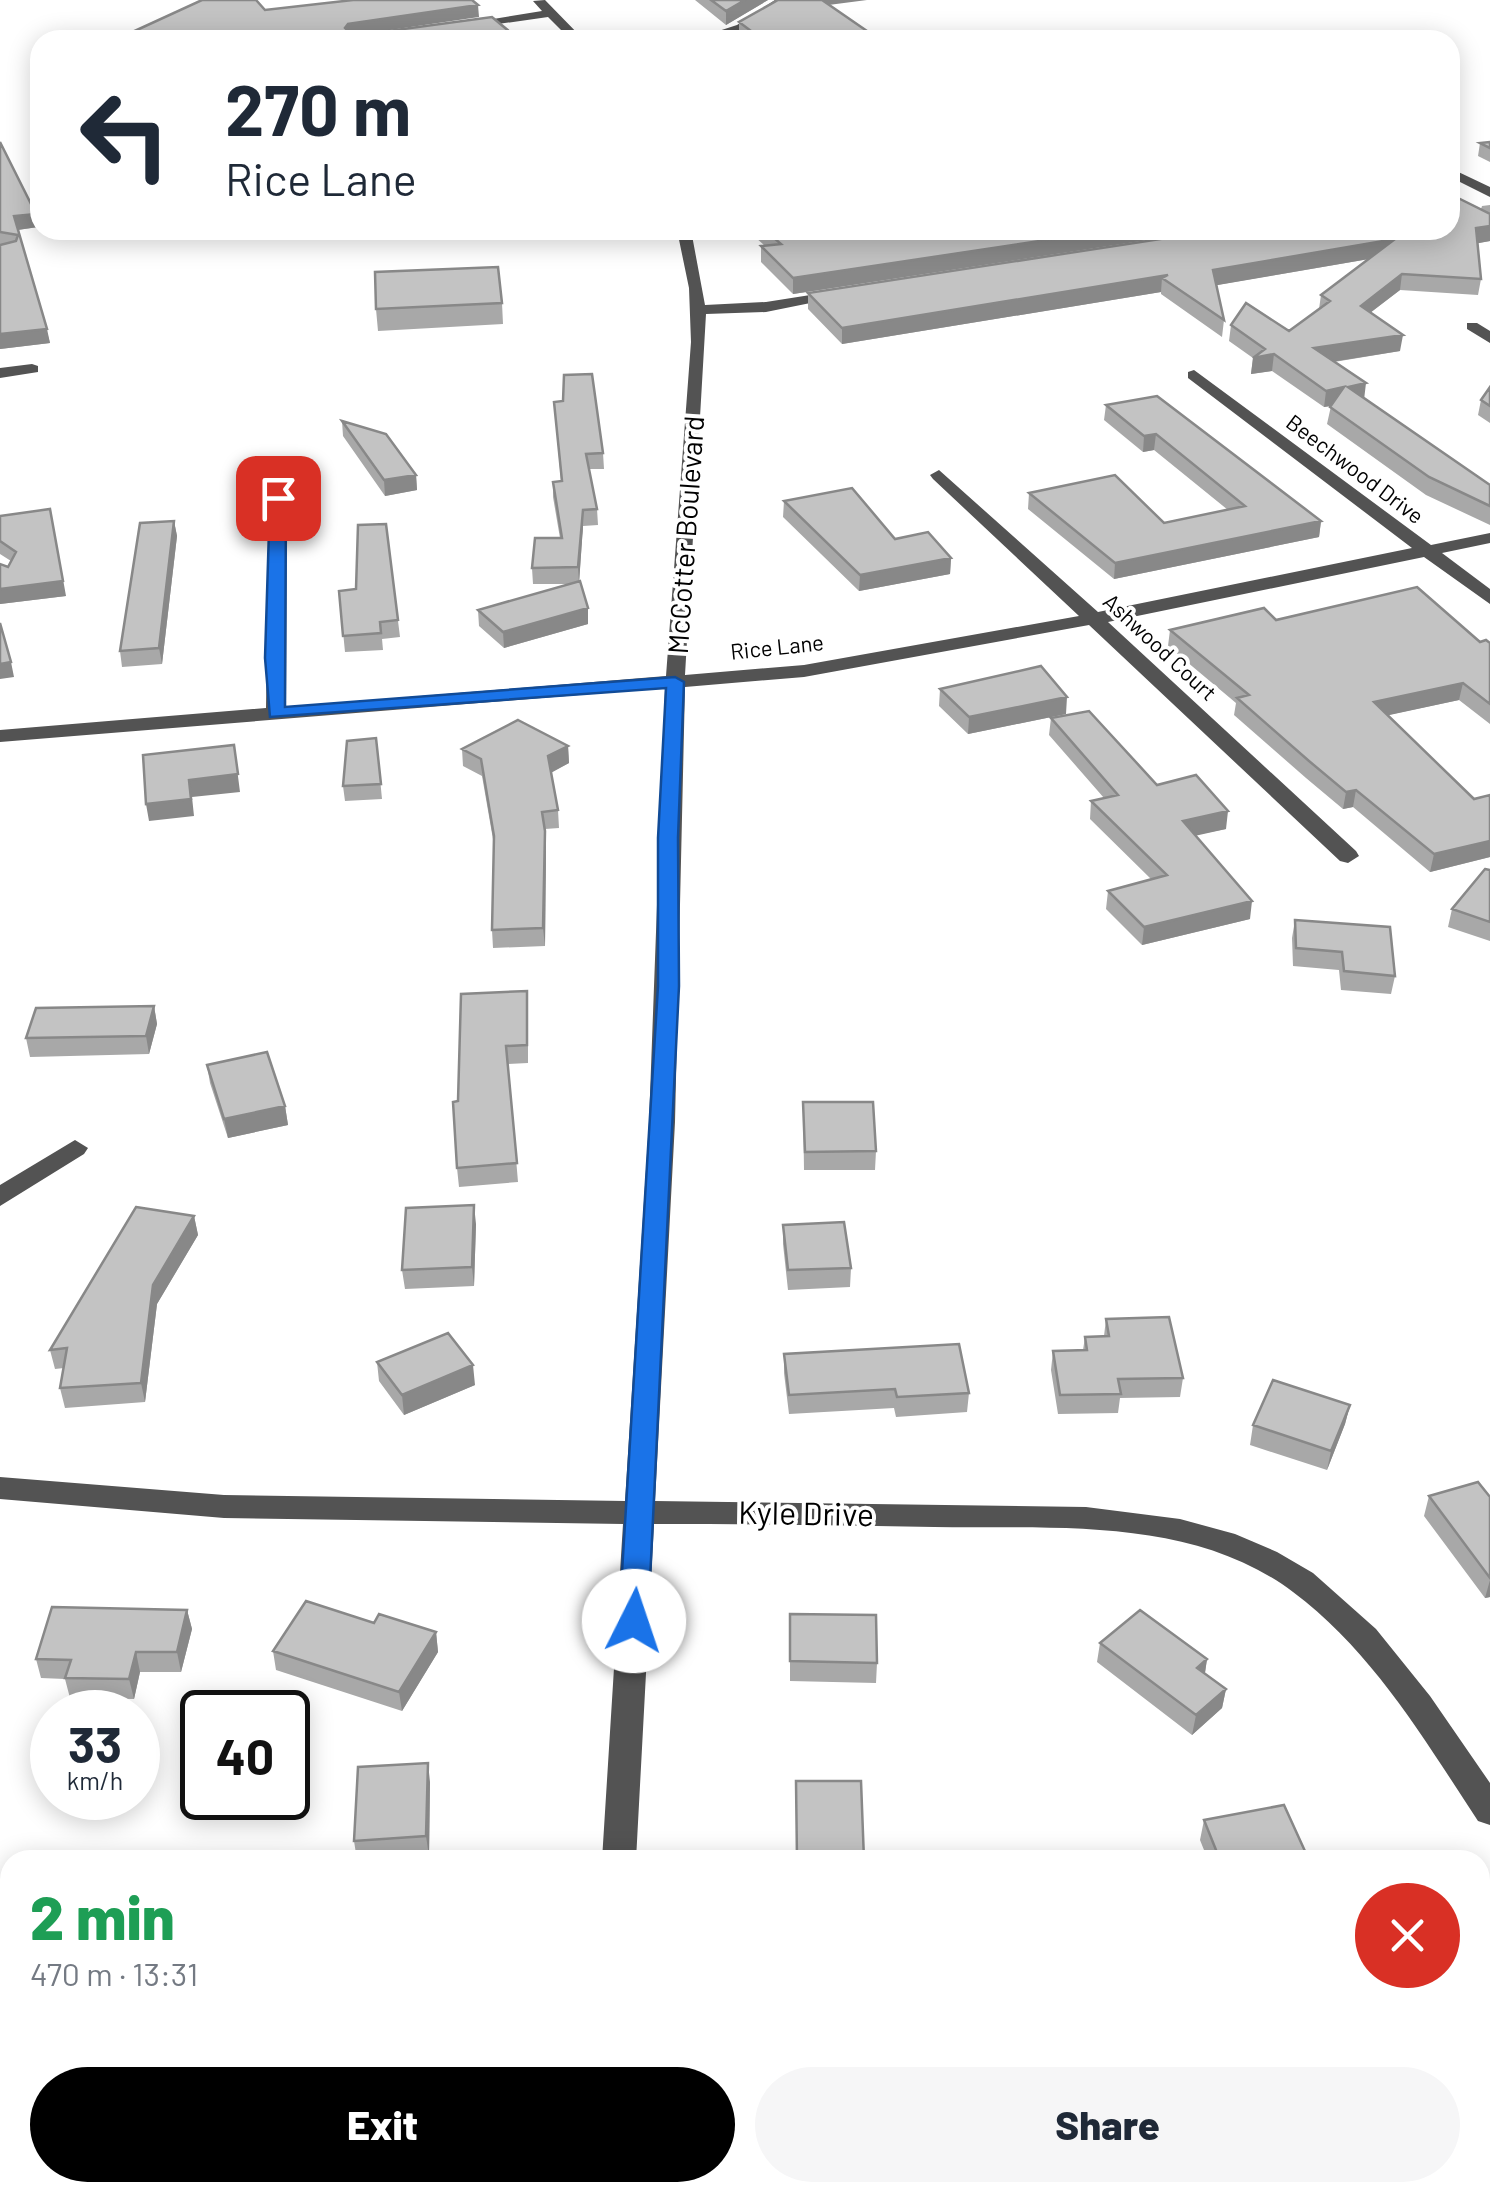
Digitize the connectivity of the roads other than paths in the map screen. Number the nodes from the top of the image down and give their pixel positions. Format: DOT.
graph roads {
  1 [pos="538,0"];
  2 [pos="783,0"];
  3 [pos="552,14"];
  4 [pos="454,27"];
  5 [pos="568,30"];
  6 [pos="734,30"];
  7 [pos="1460,178"];
  8 [pos="1490,194"];
  9 [pos="1463,200"];
  10 [pos="686,240"];
  11 [pos="862,292"];
  12 [pos="698,310"];
  13 [pos="1472,326"];
  14 [pos="1490,338"];
  15 [pos="32,369"];
  16 [pos="0,373"];
  17 [pos="1194,375"];
  18 [pos="939,475"];
  19 [pos="278,498"];
  20 [pos="1490,538"];
  21 [pos="1428,551"];
  22 [pos="1490,598"];
  23 [pos="1093,619"];
  24 [pos="675,682"];
  25 [pos="276,713"];
  26 [pos="0,736"];
  27 [pos="1348,856"];
  28 [pos="75,1148"];
  29 [pos="0,1197"];
  30 [pos="0,1488"];
  31 [pos="640,1510"];
  32 [pos="1490,1811"];
  33 [pos="620,1850"];
  1 -- 3 [label="street"];
  2 -- 6 [label="street"];
  3 -- 4 [label="street"];
  3 -- 5 [label="street"];
  7 -- 8 [label="street"];
  8 -- 9 [label="street"];
  10 -- 12 [label="street, McCotter Boulevard"];
  11 -- 12 [label="street"];
  12 -- 24 [label="street, McCotter Boulevard"];
  13 -- 14 [label="street"];
  15 -- 16 [label="street"];
  17 -- 21 [label="street, Beechwood Drive"];
  18 -- 23 [label="street, Ashwood Court"];
  19 -- 25 [label="street"];
  20 -- 21 [label="street, Rice Lane"];
  21 -- 22 [label="street, Beechwood Drive"];
  21 -- 23 [label="street, Rice Lane"];
  23 -- 24 [label="street, Rice Lane"];
  23 -- 27 [label="street, Ashwood Court"];
  24 -- 25 [label="street, Rice Lane"];
  24 -- 31 [label="street, McCotter Boulevard"];
  25 -- 26 [label="street, Rice Lane"];
  28 -- 29 [label="street"];
  30 -- 31 [label="street, Kyle Drive"];
  31 -- 32 [label="street, Kyle Drive"];
  31 -- 33 [label="street, McCotter Boulevard"];
}
